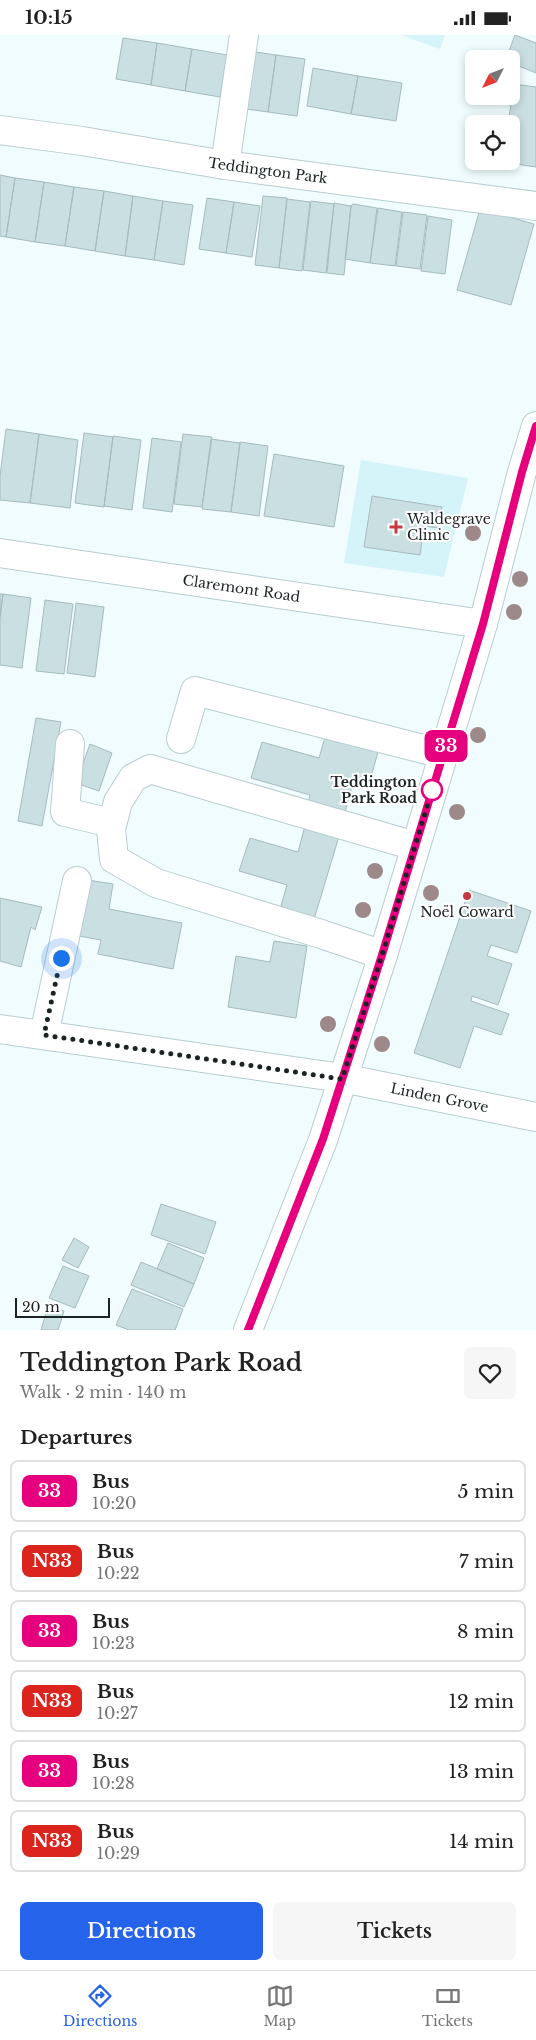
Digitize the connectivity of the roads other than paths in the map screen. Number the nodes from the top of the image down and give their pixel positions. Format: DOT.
graph roads {
  1 [pos="244,35"];
  2 [pos="0,130"];
  3 [pos="225,165"];
  4 [pos="536,206"];
  5 [pos="536,427"];
  6 [pos="529,475"];
  7 [pos="0,553"];
  8 [pos="483,624"];
  9 [pos="181,739"];
  10 [pos="70,744"];
  11 [pos="443,754"];
  12 [pos="112,823"];
  13 [pos="415,846"];
  14 [pos="77,881"];
  15 [pos="382,955"];
  16 [pos="0,1029"];
  17 [pos="44,1035"];
  18 [pos="342,1079"];
  19 [pos="536,1117"];
  20 [pos="248,1330"];
  1 -- 3 [label="street"];
  2 -- 3 [label="street, Teddington Park"];
  3 -- 4 [label="street, Teddington Park"];
  5 -- 6 [label="street"];
  6 -- 8 [label="street"];
  7 -- 8 [label="street, Claremont Road"];
  8 -- 11 [label="street"];
  9 -- 11 [label="street"];
  10 -- 12 [label="street"];
  11 -- 13 [label="street"];
  12 -- 13 [label="street"];
  12 -- 15 [label="street"];
  13 -- 15 [label="street"];
  14 -- 17 [label="street"];
  15 -- 18 [label="street"];
  16 -- 17 [label="street"];
  17 -- 18 [label="street"];
  18 -- 19 [label="street, Linden Grove"];
  18 -- 20 [label="street"];
}
